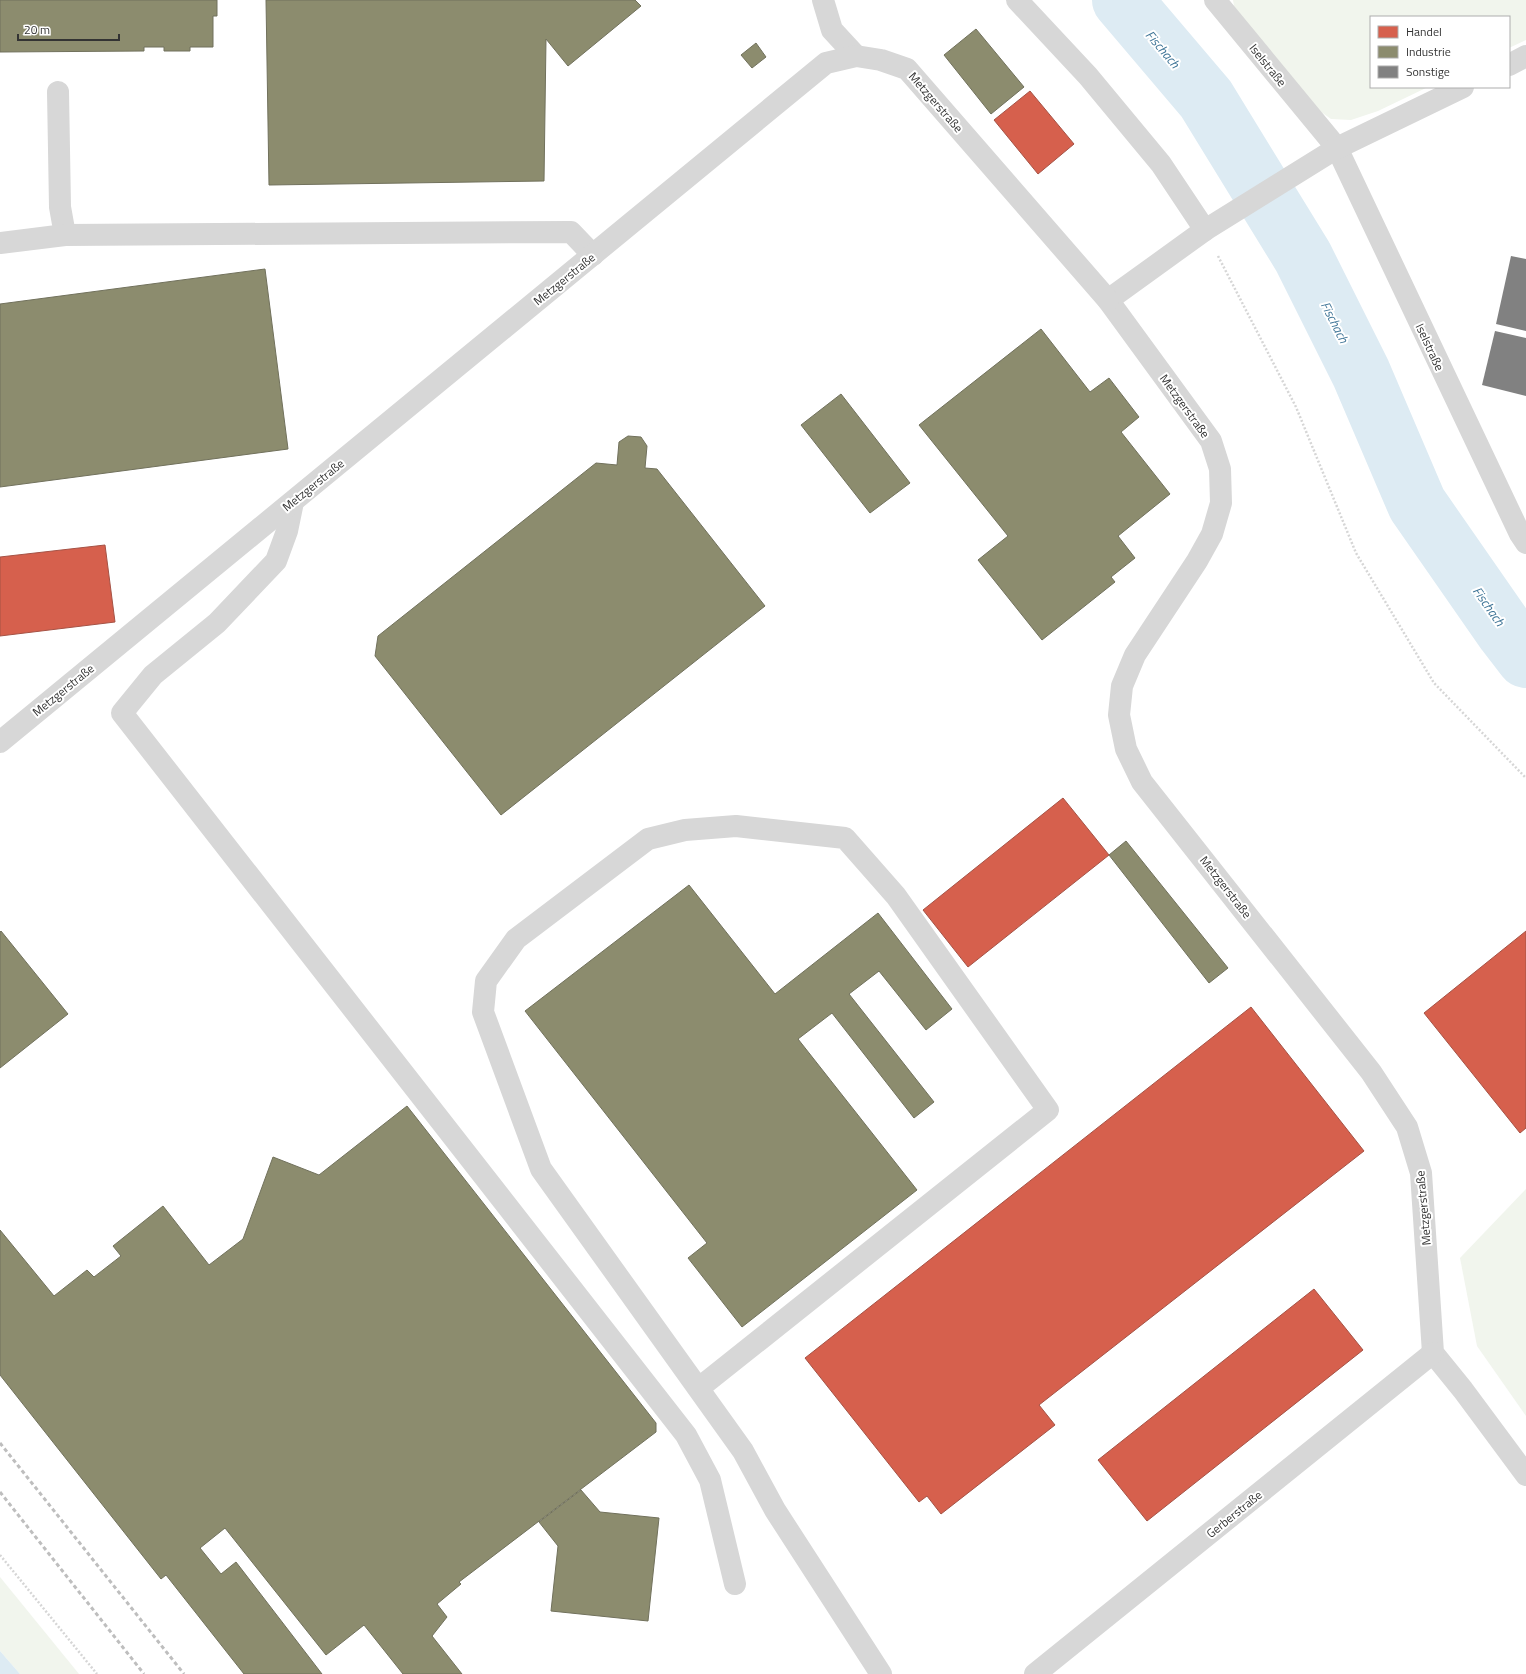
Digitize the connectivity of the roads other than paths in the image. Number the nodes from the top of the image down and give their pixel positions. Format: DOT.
graph roads {
  1 [pos="823,0"];
  2 [pos="1017,0"];
  3 [pos="1215,0"];
  4 [pos="856,56"];
  5 [pos="1526,56"];
  6 [pos="1510,64"];
  7 [pos="1461,88"];
  8 [pos="58,92"];
  9 [pos="1337,148"];
  10 [pos="1205,230"];
  11 [pos="64,235"];
  12 [pos="0,244"];
  13 [pos="593,255"];
  14 [pos="1108,300"];
  15 [pos="293,502"];
  16 [pos="1526,543"];
  17 [pos="0,742"];
  18 [pos="1433,1354"];
  19 [pos="699,1388"];
  20 [pos="1526,1475"];
  21 [pos="735,1584"];
  22 [pos="881,1674"];
  23 [pos="1035,1674"];
  1 -- 4 [label="street"];
  2 -- 10 [label="street"];
  3 -- 9 [label="street, Iselstraße"];
  4 -- 13 [label="street, Metzgerstraße"];
  4 -- 14 [label="street, Metzgerstraße"];
  5 -- 6 [label="street"];
  7 -- 9 [label="street"];
  8 -- 11 [label="street"];
  9 -- 10 [label="street"];
  9 -- 16 [label="street, Iselstraße"];
  10 -- 14 [label="street"];
  11 -- 12 [label="street"];
  11 -- 13 [label="street"];
  13 -- 15 [label="street, Metzgerstraße"];
  14 -- 18 [label="street, Metzgerstraße"];
  15 -- 17 [label="street, Metzgerstraße"];
  15 -- 21 [label="street"];
  18 -- 20 [label="street"];
  18 -- 23 [label="street, Gerberstraße"];
  19 -- 19 [label="street"];
  19 -- 22 [label="street"];
}
